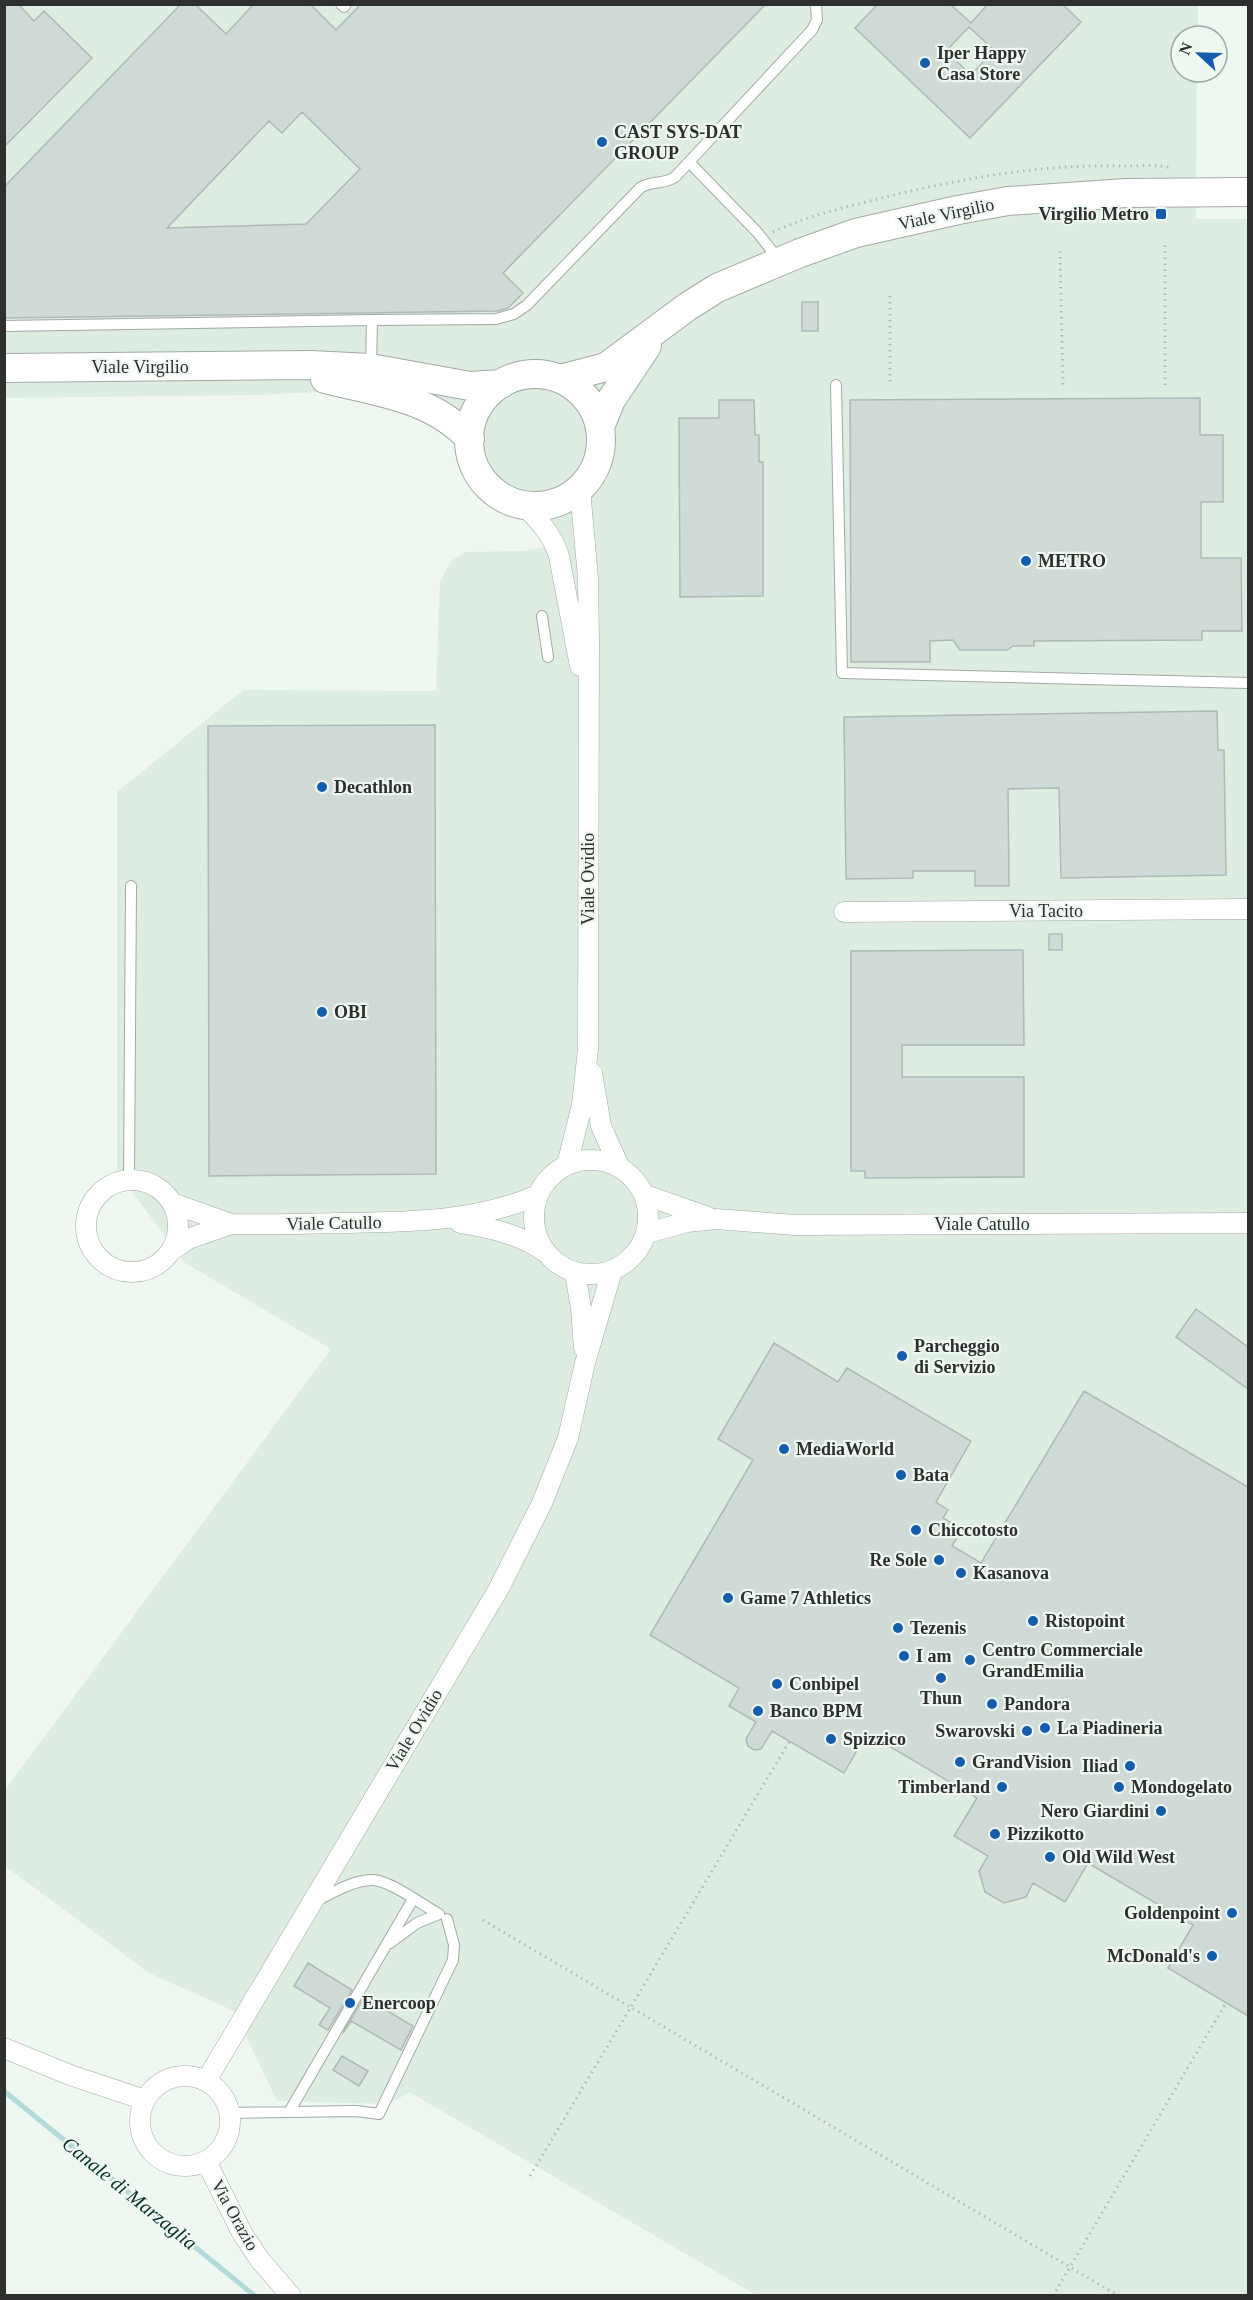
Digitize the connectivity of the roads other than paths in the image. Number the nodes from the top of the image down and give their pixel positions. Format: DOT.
graph roads {
  1 [pos="816,4"];
  2 [pos="689,162"];
  3 [pos="1248,192"];
  4 [pos="780,261"];
  5 [pos="372,320"];
  6 [pos="665,324"];
  7 [pos="4,326"];
  8 [pos="276,367"];
  9 [pos="4,368"];
  10 [pos="370,368"];
  11 [pos="560,379"];
  12 [pos="501,384"];
  13 [pos="836,385"];
  14 [pos="600,427"];
  15 [pos="470,439"];
  16 [pos="580,489"];
  17 [pos="522,504"];
  18 [pos="542,616"];
  19 [pos="548,657"];
  20 [pos="1248,683"];
  21 [pos="588,710"];
  22 [pos="131,886"];
  23 [pos="1248,909"];
  24 [pos="844,912"];
  25 [pos="588,1049"];
  26 [pos="567,1165"];
  27 [pos="619,1166"];
  28 [pos="129,1179"];
  29 [pos="538,1195"];
  30 [pos="645,1195"];
  31 [pos="172,1203"];
  32 [pos="437,1219"];
  33 [pos="716,1220"];
  34 [pos="1248,1223"];
  35 [pos="231,1224"];
  36 [pos="647,1233"];
  37 [pos="171,1251"];
  38 [pos="545,1252"];
  39 [pos="612,1271"];
  40 [pos="576,1273"];
  41 [pos="585,1363"];
  42 [pos="413,1899"];
  43 [pos="309,1905"];
  44 [pos="447,1919"];
  45 [pos="385,1948"];
  46 [pos="4,2048"];
  47 [pos="206,2081"];
  48 [pos="145,2100"];
  49 [pos="289,2112"];
  50 [pos="229,2113"];
  51 [pos="206,2161"];
  52 [pos="291,2295"];
  1 -- 2 [label="lane"];
  2 -- 4 [label="lane"];
  2 -- 5 [label="lane"];
  3 -- 4 [label="street, Viale Virgilio"];
  4 -- 6 [label="street, Viale Virgilio"];
  5 -- 7 [label="lane"];
  5 -- 10 [label="lane"];
  6 -- 11 [label="street, Viale Virgilio"];
  6 -- 14 [label="street, Viale Virgilio"];
  8 -- 9 [label="street, Viale Virgilio"];
  8 -- 10 [label="street, Viale Virgilio"];
  8 -- 15 [label="street, Viale Virgilio"];
  10 -- 12 [label="street, Viale Virgilio"];
  11 -- 12 [label="street"];
  11 -- 14 [label="street"];
  12 -- 15 [label="street"];
  13 -- 20 [label="lane"];
  14 -- 16 [label="street"];
  15 -- 17 [label="street"];
  16 -- 17 [label="street"];
  16 -- 21 [label="street, Viale Ovidio"];
  17 -- 21 [label="street, Viale Ovidio"];
  18 -- 19 [label="lane"];
  21 -- 25 [label="street, Viale Ovidio"];
  22 -- 28 [label="lane"];
  23 -- 24 [label="street, Via Tacito"];
  25 -- 26 [label="street, Viale Ovidio"];
  25 -- 27 [label="street, Viale Ovidio"];
  26 -- 27 [label="street"];
  26 -- 29 [label="street"];
  27 -- 30 [label="street"];
  28 -- 31 [label="street, Viale Catullo"];
  28 -- 37 [label="street, Viale Catullo"];
  29 -- 32 [label="street, Viale Catullo"];
  29 -- 38 [label="street"];
  30 -- 33 [label="street, Viale Catullo"];
  30 -- 36 [label="street"];
  31 -- 35 [label="street, Viale Catullo"];
  31 -- 37 [label="street"];
  32 -- 35 [label="street, Viale Catullo"];
  32 -- 38 [label="street, Viale Catullo"];
  33 -- 34 [label="street, Viale Catullo"];
  33 -- 36 [label="street, Viale Catullo"];
  35 -- 37 [label="street, Viale Catullo"];
  36 -- 39 [label="street"];
  38 -- 40 [label="street"];
  39 -- 40 [label="street"];
  39 -- 41 [label="street, Viale Ovidio"];
  40 -- 41 [label="street, Viale Ovidio"];
  41 -- 43 [label="street, Viale Ovidio"];
  42 -- 43 [label="lane"];
  42 -- 45 [label="lane"];
  42 -- 45 [label="lane"];
  43 -- 47 [label="street, Viale Ovidio"];
  44 -- 49 [label="lane"];
  45 -- 49 [label="lane"];
  46 -- 48 [label="street"];
  47 -- 48 [label="street"];
  47 -- 50 [label="street"];
  48 -- 51 [label="street"];
  49 -- 50 [label="lane"];
  50 -- 51 [label="street"];
  51 -- 52 [label="street, Via Orazio"];
}
